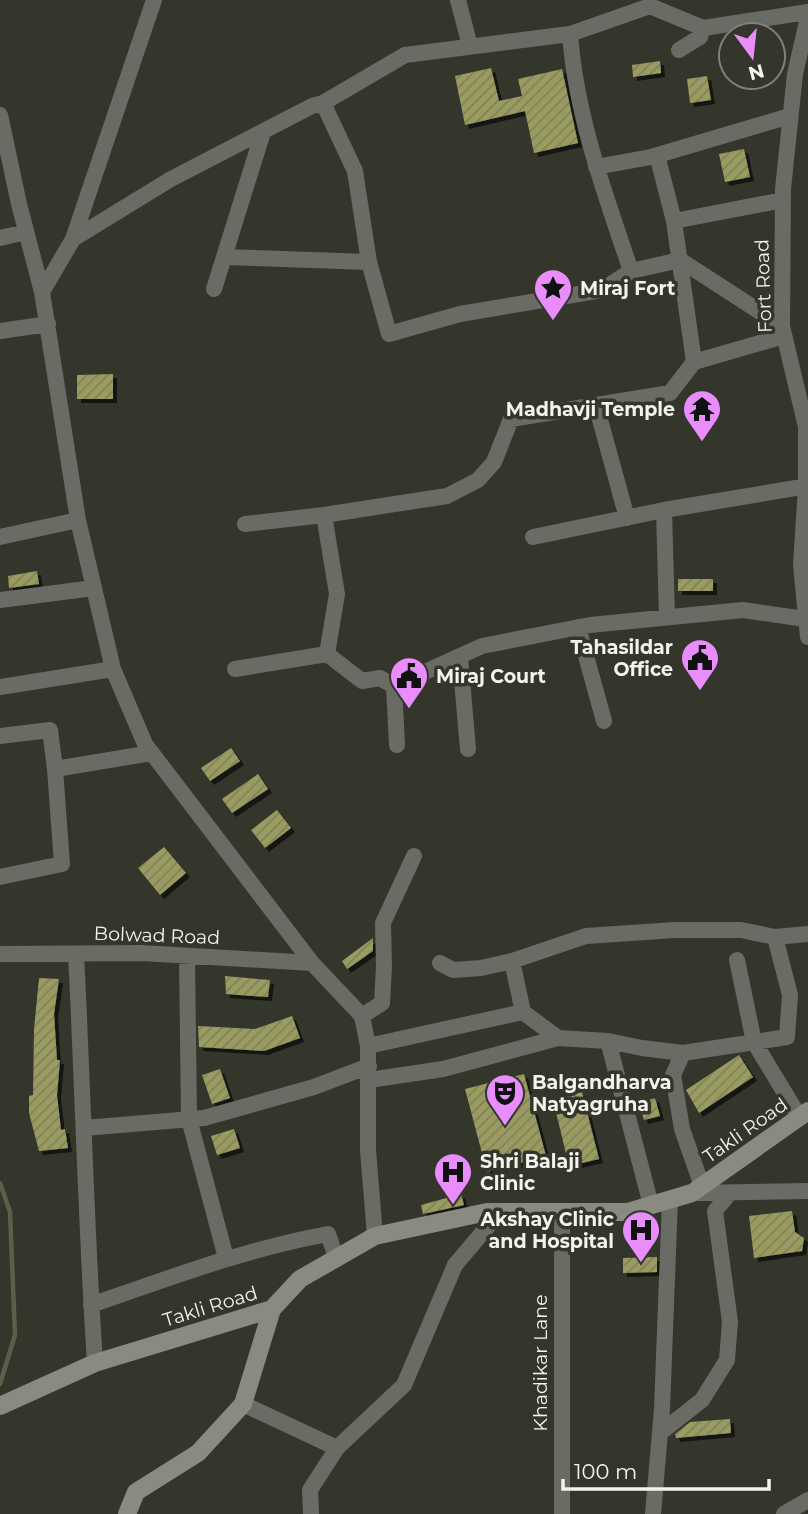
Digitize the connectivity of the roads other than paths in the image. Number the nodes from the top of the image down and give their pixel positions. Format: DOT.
graph roads {
  1 [pos="154,0"];
  2 [pos="458,0"];
  3 [pos="808,15"];
  4 [pos="703,28"];
  5 [pos="570,34"];
  6 [pos="470,46"];
  7 [pos="679,50"];
  8 [pos="323,103"];
  9 [pos="0,115"];
  10 [pos="790,116"];
  11 [pos="263,132"];
  12 [pos="4,149"];
  13 [pos="657,155"];
  14 [pos="596,167"];
  15 [pos="783,200"];
  16 [pos="674,221"];
  17 [pos="26,232"];
  18 [pos="0,238"];
  19 [pos="73,239"];
  20 [pos="223,257"];
  21 [pos="680,260"];
  22 [pos="369,262"];
  23 [pos="631,271"];
  24 [pos="214,289"];
  25 [pos="42,292"];
  26 [pos="48,324"];
  27 [pos="0,331"];
  28 [pos="783,331"];
  29 [pos="694,362"];
  30 [pos="596,405"];
  31 [pos="807,486"];
  32 [pos="664,510"];
  33 [pos="324,515"];
  34 [pos="627,518"];
  35 [pos="78,520"];
  36 [pos="246,524"];
  37 [pos="0,537"];
  38 [pos="533,537"];
  39 [pos="94,588"];
  40 [pos="0,600"];
  41 [pos="667,617"];
  42 [pos="805,619"];
  43 [pos="578,627"];
  44 [pos="808,637"];
  45 [pos="327,654"];
  46 [pos="460,657"];
  47 [pos="235,668"];
  48 [pos="113,669"];
  49 [pos="394,686"];
  50 [pos="0,687"];
  51 [pos="604,721"];
  52 [pos="0,736"];
  53 [pos="397,745"];
  54 [pos="468,749"];
  55 [pos="152,753"];
  56 [pos="55,769"];
  57 [pos="414,856"];
  58 [pos="0,877"];
  59 [pos="808,934"];
  60 [pos="775,937"];
  61 [pos="0,954"];
  62 [pos="76,954"];
  63 [pos="187,956"];
  64 [pos="737,960"];
  65 [pos="512,961"];
  66 [pos="312,962"];
  67 [pos="440,963"];
  68 [pos="523,1012"];
  69 [pos="362,1016"];
  70 [pos="558,1038"];
  71 [pos="608,1041"];
  72 [pos="754,1042"];
  73 [pos="368,1046"];
  74 [pos="684,1053"];
  75 [pos="369,1073"];
  76 [pos="804,1115"];
  77 [pos="189,1119"];
  78 [pos="84,1128"];
  79 [pos="697,1190"];
  80 [pos="808,1191"];
  81 [pos="730,1192"];
  82 [pos="670,1200"];
  83 [pos="651,1205"];
  84 [pos="500,1212"];
  85 [pos="562,1212"];
  86 [pos="374,1236"];
  87 [pos="336,1257"];
  88 [pos="226,1258"];
  89 [pos="91,1305"];
  90 [pos="272,1309"];
  91 [pos="95,1363"];
  92 [pos="243,1404"];
  93 [pos="0,1406"];
  94 [pos="660,1433"];
  95 [pos="337,1448"];
  96 [pos="808,1500"];
  97 [pos="127,1514"];
  98 [pos="311,1514"];
  99 [pos="562,1514"];
  100 [pos="653,1514"];
  101 [pos="784,1514"];
  1 -- 19 [label="street"];
  2 -- 6 [label="street"];
  3 -- 4 [label="street"];
  3 -- 10 [label="street, Fort Road"];
  4 -- 5 [label="street"];
  4 -- 7 [label="street"];
  5 -- 6 [label="street"];
  5 -- 14 [label="street"];
  6 -- 8 [label="street"];
  8 -- 11 [label="street"];
  8 -- 22 [label="street"];
  9 -- 12 [label="street"];
  10 -- 13 [label="street"];
  10 -- 15 [label="street, Fort Road"];
  11 -- 19 [label="street"];
  11 -- 20 [label="street"];
  12 -- 17 [label="street"];
  13 -- 14 [label="street"];
  13 -- 16 [label="street"];
  14 -- 23 [label="street"];
  15 -- 16 [label="street"];
  15 -- 28 [label="street, Fort Road"];
  16 -- 21 [label="street"];
  17 -- 18 [label="street"];
  17 -- 25 [label="street"];
  19 -- 25 [label="street"];
  20 -- 22 [label="street"];
  20 -- 24 [label="street"];
  21 -- 23 [label="street"];
  21 -- 28 [label="street"];
  21 -- 29 [label="street"];
  22 -- 23 [label="street"];
  25 -- 26 [label="street"];
  26 -- 27 [label="street"];
  26 -- 35 [label="street"];
  28 -- 29 [label="street"];
  28 -- 31 [label="street, Fort Road"];
  29 -- 30 [label="street"];
  30 -- 33 [label="street"];
  30 -- 34 [label="street"];
  31 -- 32 [label="street"];
  31 -- 42 [label="street, Fort Road"];
  32 -- 34 [label="street"];
  32 -- 41 [label="street"];
  33 -- 36 [label="street"];
  33 -- 45 [label="street"];
  34 -- 38 [label="street"];
  35 -- 37 [label="street"];
  35 -- 39 [label="street"];
  39 -- 40 [label="street"];
  39 -- 48 [label="street"];
  41 -- 42 [label="street"];
  41 -- 43 [label="street"];
  42 -- 44 [label="street, Fort Road"];
  43 -- 46 [label="street"];
  43 -- 51 [label="street"];
  45 -- 47 [label="street"];
  45 -- 49 [label="street"];
  46 -- 49 [label="street"];
  46 -- 54 [label="street"];
  48 -- 50 [label="street"];
  48 -- 55 [label="street"];
  49 -- 53 [label="street"];
  52 -- 56 [label="street"];
  55 -- 56 [label="street"];
  55 -- 66 [label="street"];
  56 -- 58 [label="street"];
  57 -- 69 [label="street"];
  59 -- 60 [label="street"];
  60 -- 65 [label="street"];
  60 -- 72 [label="street"];
  61 -- 62 [label="street, Bolwad Road"];
  62 -- 63 [label="street, Bolwad Road"];
  62 -- 78 [label="street"];
  63 -- 66 [label="street, Bolwad Road"];
  63 -- 77 [label="street"];
  64 -- 72 [label="street"];
  65 -- 67 [label="street"];
  65 -- 68 [label="street"];
  66 -- 69 [label="street"];
  68 -- 70 [label="street"];
  68 -- 73 [label="street"];
  69 -- 73 [label="street"];
  70 -- 71 [label="street"];
  70 -- 75 [label="street"];
  71 -- 74 [label="street"];
  71 -- 83 [label="street"];
  72 -- 74 [label="street"];
  72 -- 76 [label="street"];
  73 -- 75 [label="street"];
  74 -- 79 [label="street"];
  75 -- 77 [label="street"];
  75 -- 86 [label="street"];
  76 -- 79 [label="main road, Takli Road"];
  77 -- 78 [label="street"];
  77 -- 88 [label="street"];
  78 -- 89 [label="street"];
  79 -- 81 [label="street"];
  79 -- 82 [label="main road, Takli Road"];
  80 -- 81 [label="street"];
  81 -- 94 [label="street"];
  82 -- 83 [label="main road, Takli Road"];
  82 -- 94 [label="street"];
  83 -- 85 [label="main road, Takli Road"];
  84 -- 85 [label="main road, Takli Road"];
  84 -- 86 [label="main road, Takli Road"];
  84 -- 95 [label="street"];
  85 -- 99 [label="street, Khadikar Lane"];
  86 -- 87 [label="main road, Takli Road"];
  87 -- 88 [label="street"];
  87 -- 90 [label="main road, Takli Road"];
  88 -- 89 [label="street"];
  89 -- 91 [label="street"];
  90 -- 91 [label="main road, Takli Road"];
  90 -- 92 [label="main road"];
  91 -- 93 [label="main road, Takli Road"];
  92 -- 95 [label="street"];
  92 -- 97 [label="main road"];
  94 -- 100 [label="street"];
  95 -- 98 [label="street"];
  96 -- 101 [label="street"];
}
